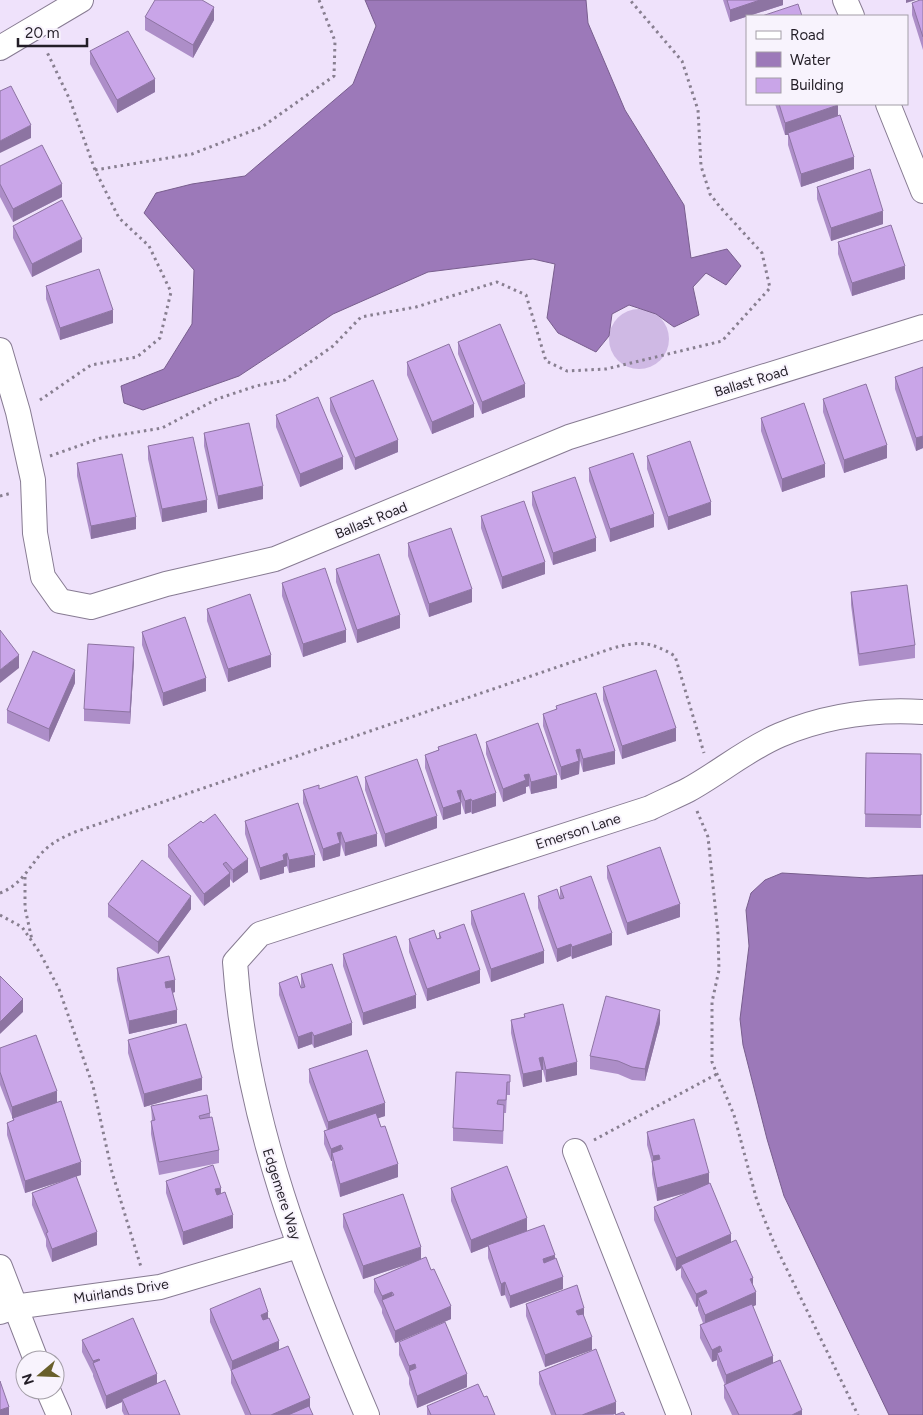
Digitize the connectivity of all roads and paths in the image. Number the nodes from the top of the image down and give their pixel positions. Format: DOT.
graph roads {
  1 [pos="81,0"];
  2 [pos="319,0"];
  3 [pos="630,0"];
  4 [pos="845,0"];
  5 [pos="852,15"];
  6 [pos="0,48"];
  7 [pos="47,52"];
  8 [pos="888,105"];
  9 [pos="95,170"];
  10 [pos="923,191"];
  11 [pos="923,327"];
  12 [pos="0,350"];
  13 [pos="40,400"];
  14 [pos="45,457"];
  15 [pos="15,492"];
  16 [pos="0,496"];
  17 [pos="923,712"];
  18 [pos="710,774"];
  19 [pos="688,789"];
  20 [pos="25,877"];
  21 [pos="0,893"];
  22 [pos="0,914"];
  23 [pos="33,943"];
  24 [pos="235,962"];
  25 [pos="717,1074"];
  26 [pos="575,1151"];
  27 [pos="298,1246"];
  28 [pos="0,1267"];
  29 [pos="148,1289"];
  30 [pos="7,1309"];
  31 [pos="30,1350"];
  32 [pos="52,1400"];
  33 [pos="59,1415"];
  34 [pos="367,1415"];
  35 [pos="679,1415"];
  36 [pos="858,1415"];
  1 -- 6 [label="street"];
  2 -- 9 [label="path"];
  3 -- 14 [label="path"];
  4 -- 5 [label="street"];
  7 -- 9 [label="path"];
  8 -- 10 [label="street"];
  9 -- 13 [label="path"];
  11 -- 12 [label="street, Ballast Road"];
  15 -- 16 [label="path"];
  17 -- 18 [label="street, Emerson Lane"];
  18 -- 19 [label="street, Emerson Lane"];
  18 -- 20 [label="path"];
  19 -- 24 [label="street, Emerson Lane"];
  19 -- 25 [label="path"];
  20 -- 21 [label="path"];
  20 -- 23 [label="path"];
  22 -- 23 [label="path"];
  23 -- 29 [label="path"];
  24 -- 27 [label="street, Edgemere Way"];
  25 -- 26 [label="path"];
  25 -- 36 [label="path"];
  26 -- 35 [label="street"];
  27 -- 29 [label="street, Muirlands Drive"];
  27 -- 34 [label="street, Edgemere Way"];
  28 -- 30 [label="street"];
  29 -- 30 [label="street, Muirlands Drive"];
  30 -- 31 [label="street"];
  32 -- 33 [label="street"];
}
